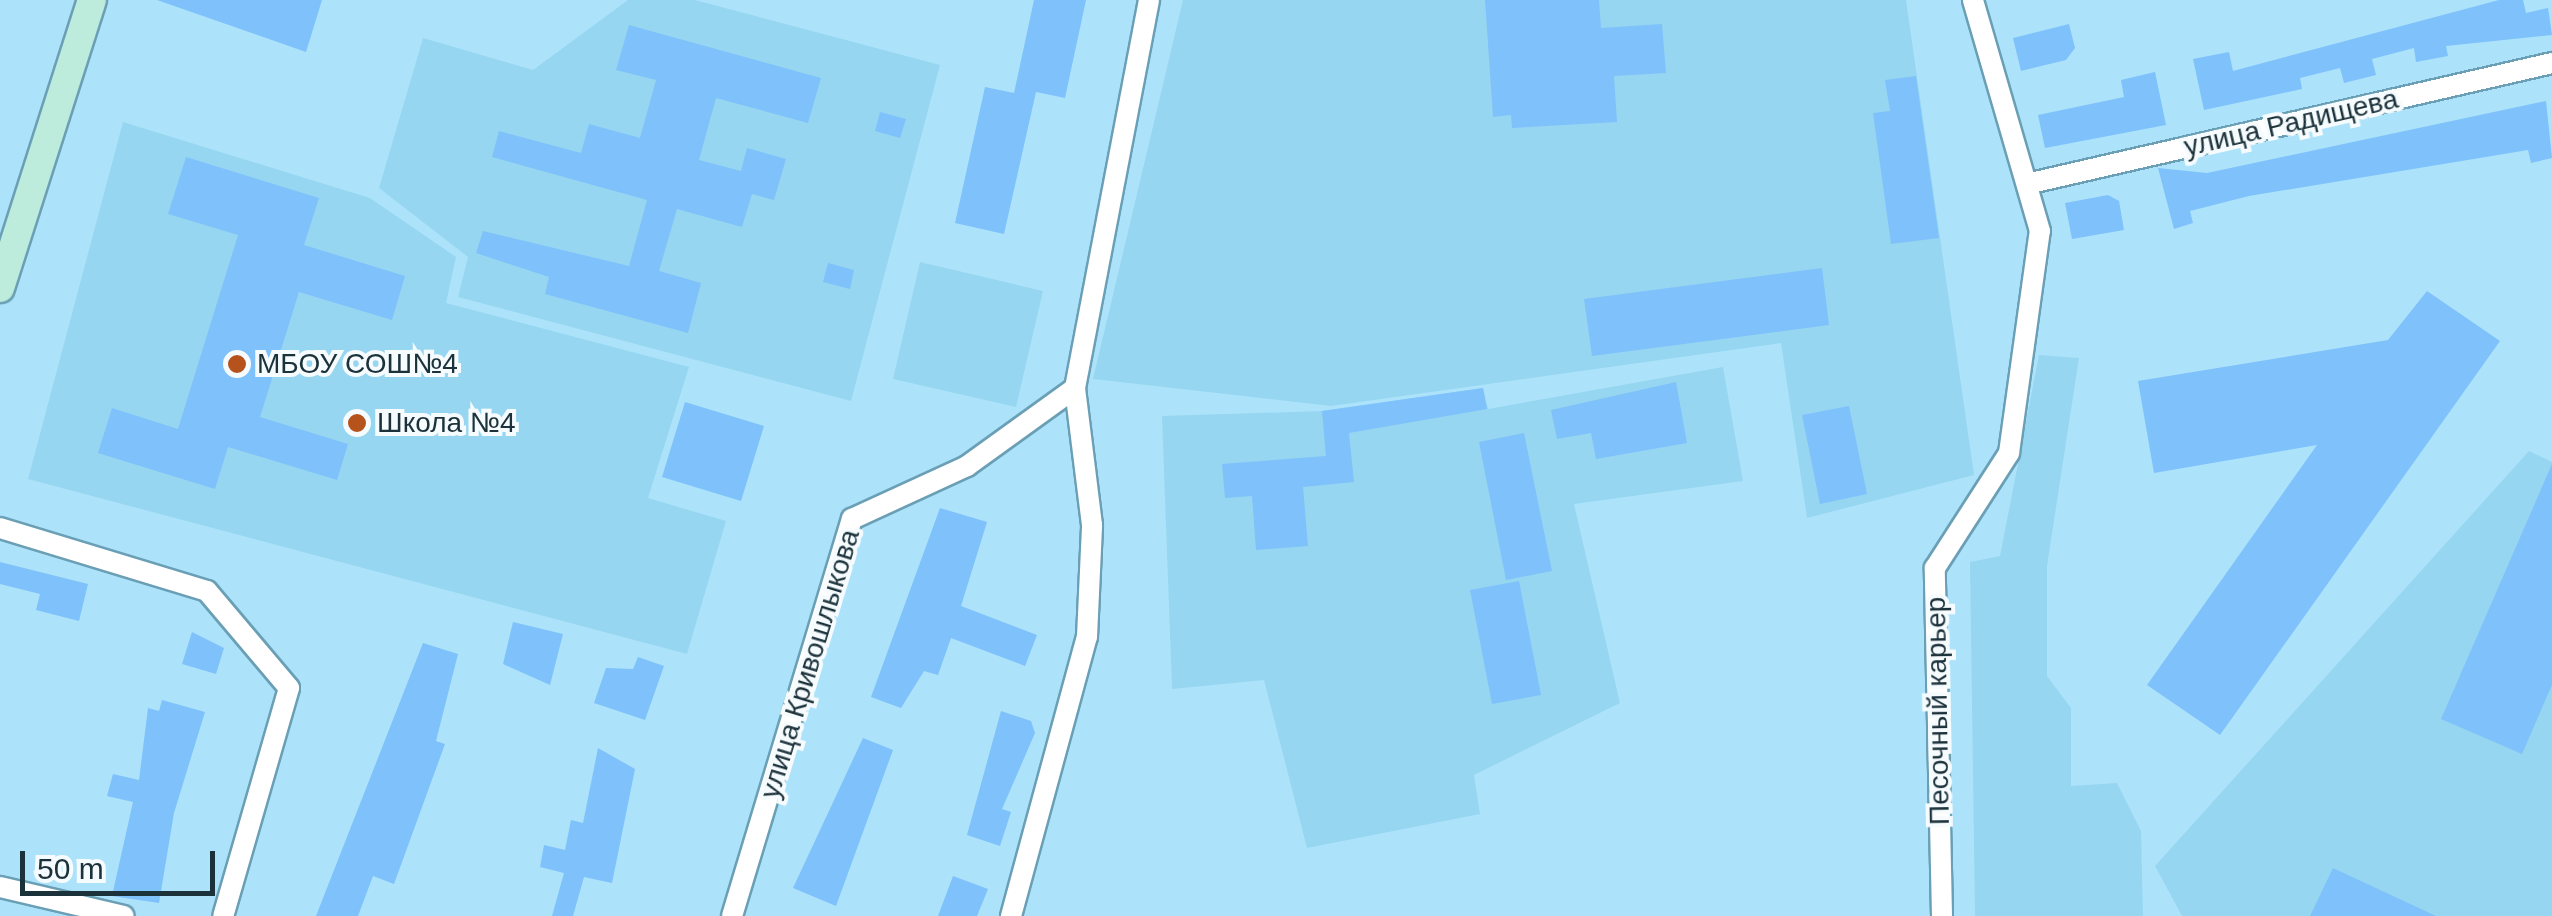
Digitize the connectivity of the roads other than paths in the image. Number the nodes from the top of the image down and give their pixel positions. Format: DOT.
graph roads {
  1 [pos="92,0"];
  2 [pos="1149,0"];
  3 [pos="1974,0"];
  4 [pos="2552,63"];
  5 [pos="2031,183"];
  6 [pos="0,288"];
  7 [pos="1075,388"];
  8 [pos="0,528"];
  9 [pos="0,887"];
  10 [pos="124,916"];
  11 [pos="223,916"];
  12 [pos="732,916"];
  13 [pos="1012,916"];
  14 [pos="1942,916"];
  1 -- 6 [label="main road"];
  2 -- 7 [label="street"];
  3 -- 5 [label="street, Песочный карьер"];
  4 -- 5 [label="street, улица Радищева"];
  5 -- 14 [label="street, Песочный карьер"];
  7 -- 12 [label="street, улица Кривошлыкова"];
  7 -- 13 [label="street"];
  8 -- 11 [label="street"];
  9 -- 10 [label="street"];
}
